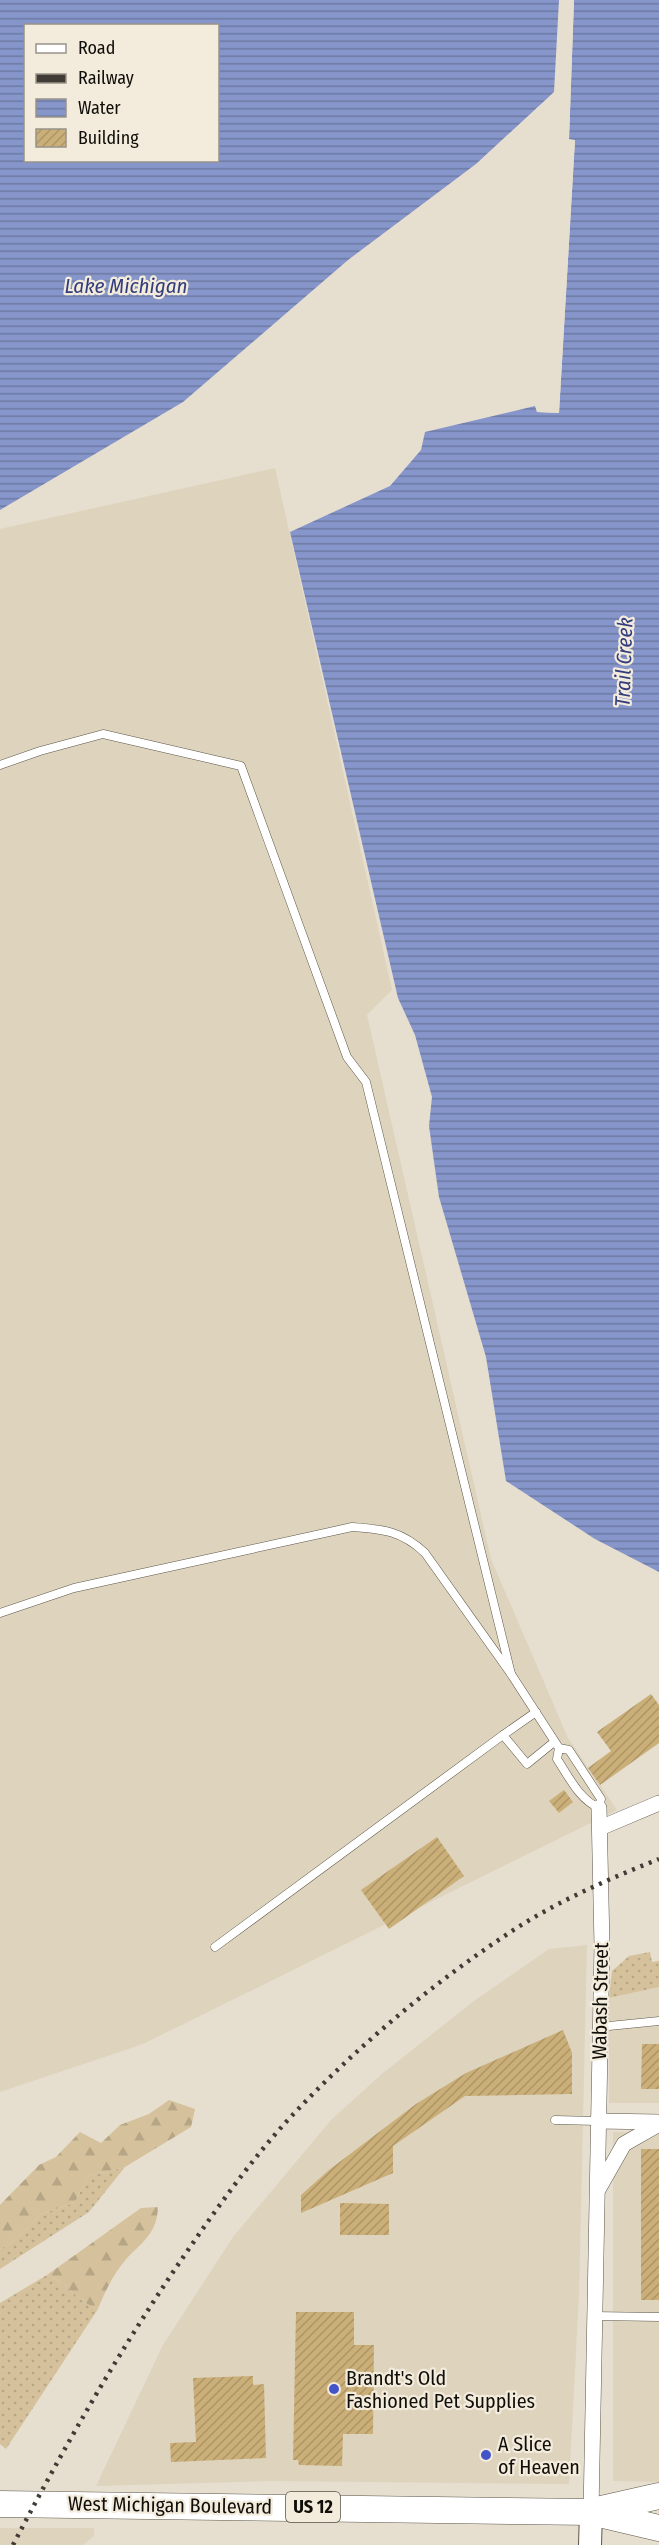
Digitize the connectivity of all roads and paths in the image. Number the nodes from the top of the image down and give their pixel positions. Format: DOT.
graph roads {
  1 [pos="0,765"];
  2 [pos="0,1613"];
  3 [pos="511,1674"];
  4 [pos="536,1712"];
  5 [pos="503,1735"];
  6 [pos="557,1745"];
  7 [pos="659,1803"];
  8 [pos="599,1808"];
  9 [pos="600,1828"];
  10 [pos="215,1947"];
  11 [pos="659,2021"];
  12 [pos="599,2027"];
  13 [pos="555,2120"];
  14 [pos="597,2121"];
  15 [pos="659,2123"];
  16 [pos="596,2194"];
  17 [pos="594,2316"];
  18 [pos="659,2317"];
  19 [pos="659,2496"];
  20 [pos="0,2504"];
  21 [pos="591,2512"];
  22 [pos="659,2528"];
  23 [pos="591,2545"];
  1 -- 3 [label="lane"];
  2 -- 3 [label="lane"];
  3 -- 4 [label="lane"];
  4 -- 5 [label="lane"];
  4 -- 6 [label="lane"];
  5 -- 6 [label="lane"];
  5 -- 10 [label="lane"];
  6 -- 8 [label="lane"];
  6 -- 8 [label="lane"];
  7 -- 9 [label="street"];
  8 -- 9 [label="street, Wabash Street"];
  9 -- 12 [label="street, Wabash Street"];
  11 -- 12 [label="lane"];
  12 -- 14 [label="street, Wabash Street"];
  13 -- 14 [label="lane"];
  14 -- 15 [label="street"];
  14 -- 16 [label="street, Wabash Street"];
  15 -- 16 [label="street, Wabash Street"];
  16 -- 17 [label="street, Wabash Street"];
  17 -- 18 [label="lane"];
  17 -- 21 [label="street, Wabash Street"];
  19 -- 21 [label="main road, West Michigan Boulevard / US 12"];
  20 -- 21 [label="main road, West Michigan Boulevard / US 12"];
  21 -- 22 [label="main road, West Michigan Boulevard / US 12"];
  21 -- 23 [label="street, Wabash Street"];
}
